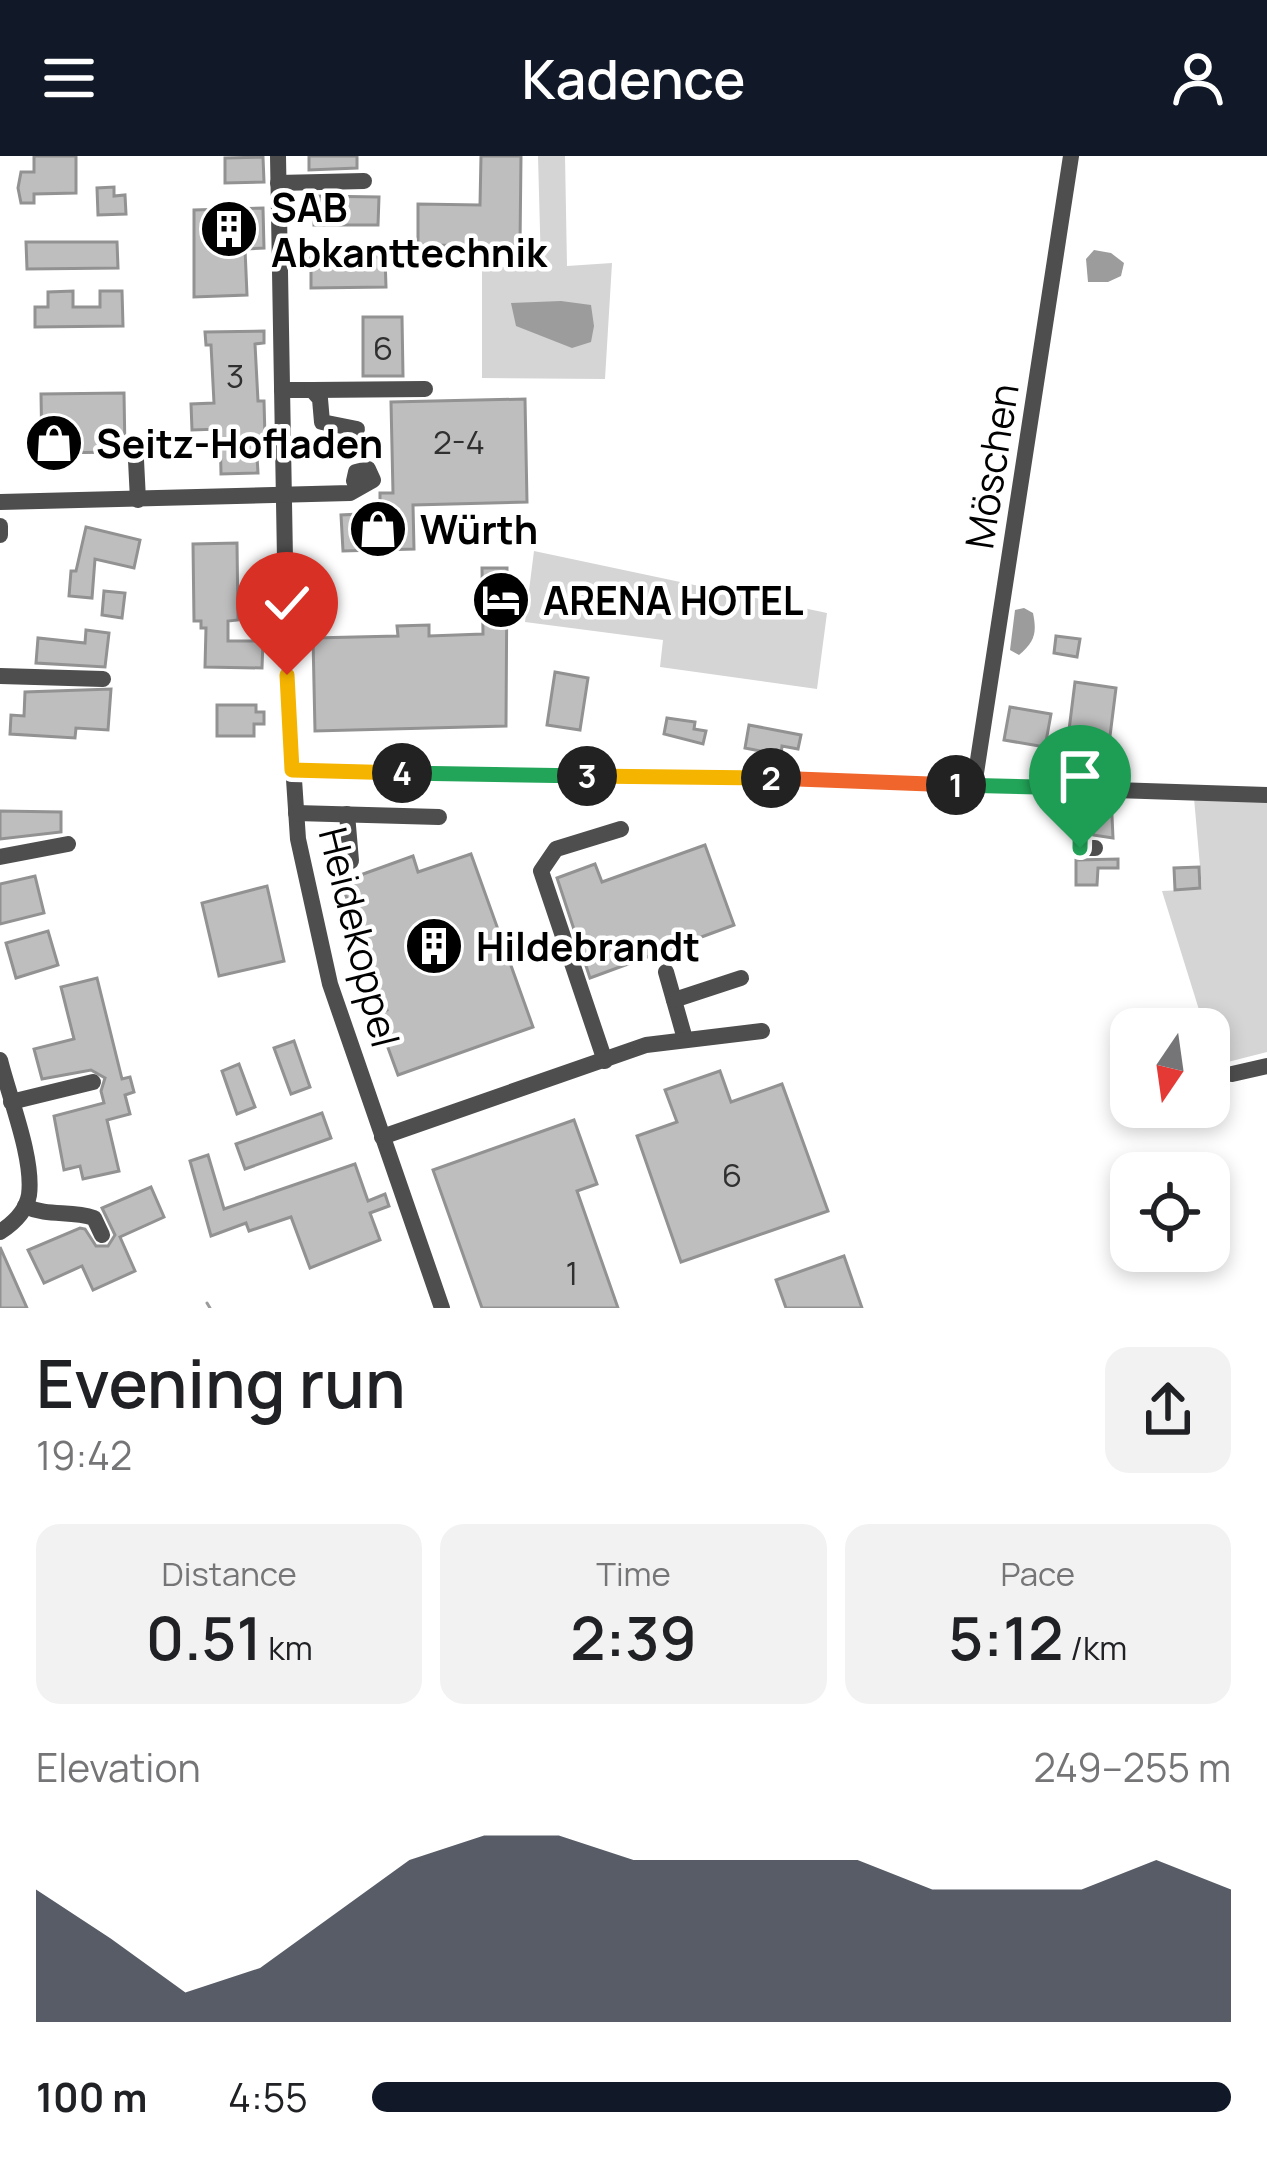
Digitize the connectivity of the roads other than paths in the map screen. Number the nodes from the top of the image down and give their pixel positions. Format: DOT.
graph roads {
  1 [pos="278,156"];
  2 [pos="1072,156"];
  3 [pos="364,181"];
  4 [pos="278,183"];
  5 [pos="425,389"];
  6 [pos="282,390"];
  7 [pos="312,390"];
  8 [pos="357,429"];
  9 [pos="136,460"];
  10 [pos="357,486"];
  11 [pos="283,496"];
  12 [pos="138,500"];
  13 [pos="0,502"];
  14 [pos="0,526"];
  15 [pos="0,535"];
  16 [pos="0,676"];
  17 [pos="103,679"];
  18 [pos="292,770"];
  19 [pos="974,786"];
  20 [pos="1081,788"];
  21 [pos="1267,795"];
  22 [pos="296,813"];
  23 [pos="347,814"];
  24 [pos="440,817"];
  25 [pos="621,829"];
  26 [pos="68,844"];
  27 [pos="1095,848"];
  28 [pos="0,857"];
  29 [pos="351,861"];
  30 [pos="666,972"];
  31 [pos="741,978"];
  32 [pos="674,1000"];
  33 [pos="762,1031"];
  34 [pos="685,1039"];
  35 [pos="0,1060"];
  36 [pos="605,1061"];
  37 [pos="1267,1066"];
  38 [pos="1232,1074"];
  39 [pos="93,1082"];
  40 [pos="11,1102"];
  41 [pos="382,1137"];
  42 [pos="25,1206"];
  43 [pos="0,1232"];
  44 [pos="102,1235"];
  45 [pos="442,1308"];
  1 -- 4 [label="street, Heidekoppel"];
  2 -- 19 [label="street, Möschen"];
  3 -- 4 [label="street"];
  4 -- 6 [label="street, Heidekoppel"];
  5 -- 7 [label="street"];
  6 -- 7 [label="street"];
  6 -- 11 [label="street, Heidekoppel"];
  7 -- 8 [label="street"];
  9 -- 12 [label="street"];
  10 -- 11 [label="street"];
  11 -- 12 [label="street"];
  11 -- 18 [label="street, Heidekoppel"];
  12 -- 13 [label="street"];
  14 -- 15 [label="street"];
  16 -- 17 [label="street"];
  18 -- 19 [label="street"];
  18 -- 22 [label="street, Heidekoppel"];
  19 -- 20 [label="street"];
  20 -- 21 [label="street"];
  20 -- 27 [label="street"];
  22 -- 23 [label="street"];
  22 -- 41 [label="street, Heidekoppel"];
  23 -- 24 [label="street"];
  23 -- 29 [label="street"];
  25 -- 36 [label="street"];
  26 -- 28 [label="street"];
  30 -- 32 [label="street"];
  31 -- 32 [label="street"];
  32 -- 34 [label="street"];
  33 -- 34 [label="street"];
  34 -- 36 [label="street"];
  35 -- 40 [label="street"];
  36 -- 41 [label="street"];
  37 -- 38 [label="street"];
  39 -- 40 [label="street"];
  40 -- 42 [label="street"];
  41 -- 45 [label="street, Heidekoppel"];
  42 -- 43 [label="street"];
  42 -- 44 [label="street"];
}
